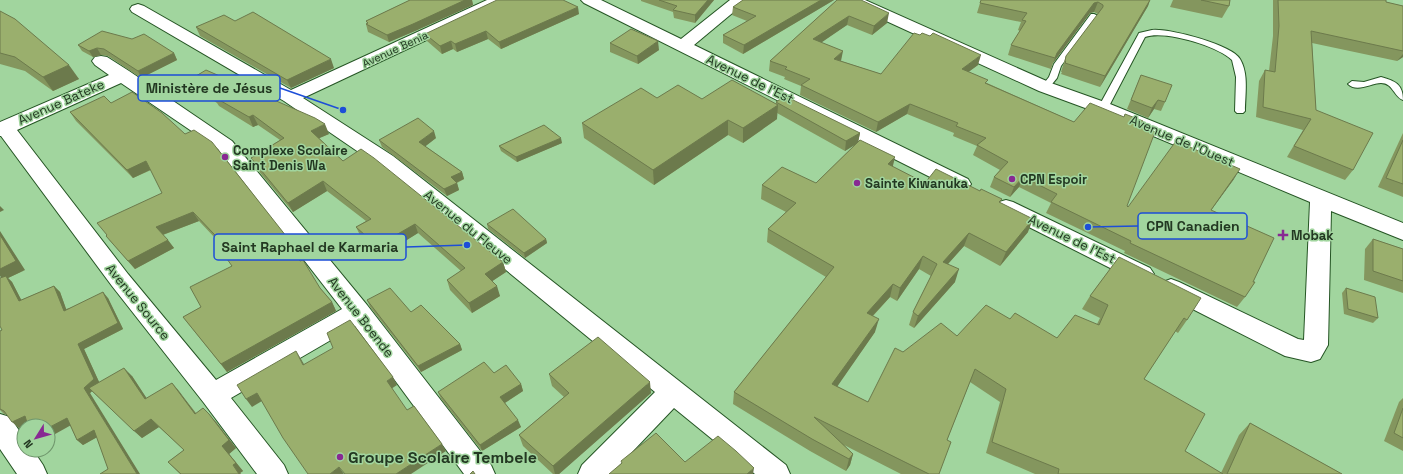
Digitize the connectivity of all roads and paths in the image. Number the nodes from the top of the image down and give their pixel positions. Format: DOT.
graph roads {
  1 [pos="500,0"];
  2 [pos="589,0"];
  3 [pos="740,0"];
  4 [pos="852,0"];
  5 [pos="138,9"];
  6 [pos="1094,16"];
  7 [pos="683,46"];
  8 [pos="101,61"];
  9 [pos="123,75"];
  10 [pos="1352,84"];
  11 [pos="1045,87"];
  12 [pos="1403,97"];
  13 [pos="290,98"];
  14 [pos="1103,108"];
  15 [pos="1240,111"];
  16 [pos="2,128"];
  17 [pos="1321,199"];
  18 [pos="1403,232"];
  19 [pos="358,312"];
  20 [pos="673,391"];
  21 [pos="213,394"];
  22 [pos="0,426"];
  23 [pos="33,474"];
  24 [pos="274,474"];
  25 [pos="481,474"];
  26 [pos="592,474"];
  27 [pos="776,474"];
  1 -- 13 [label="street, Avenue Benia"];
  2 -- 7 [label="street, Avenue de l'Est"];
  3 -- 7 [label="street"];
  4 -- 11 [label="street, Avenue de l'Ouest"];
  5 -- 13 [label="street, Avenue du Fleuve"];
  6 -- 11 [label="lane"];
  7 -- 17 [label="street, Avenue de l'Est"];
  8 -- 9 [label="street, Avenue Boende"];
  9 -- 16 [label="street, Avenue Bateke"];
  9 -- 19 [label="street, Avenue Boende"];
  10 -- 12 [label="lane"];
  11 -- 14 [label="street, Avenue de l'Ouest"];
  13 -- 20 [label="street, Avenue du Fleuve"];
  14 -- 15 [label="lane"];
  14 -- 17 [label="street, Avenue de l'Ouest"];
  16 -- 21 [label="street, Avenue Source"];
  17 -- 18 [label="street, Avenue de l'Ouest"];
  19 -- 21 [label="street"];
  19 -- 25 [label="street, Avenue Boende"];
  20 -- 26 [label="street"];
  20 -- 27 [label="street, Avenue du Fleuve"];
  21 -- 24 [label="street, Avenue Source"];
  22 -- 23 [label="street"];
}
